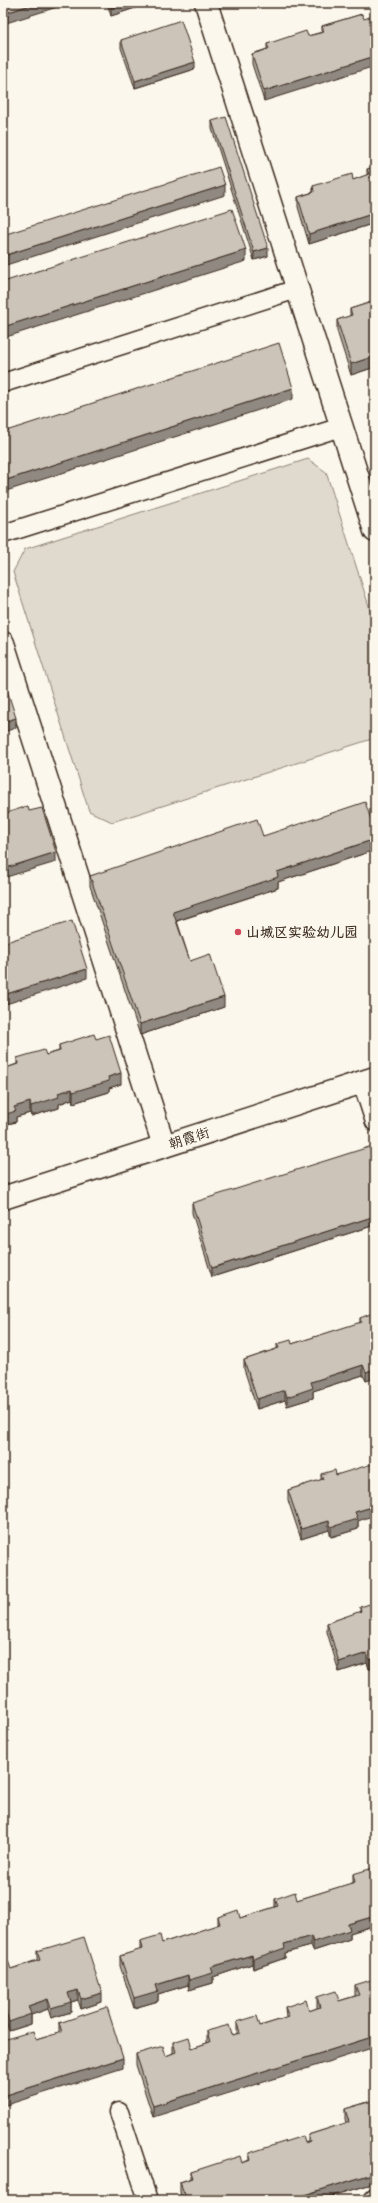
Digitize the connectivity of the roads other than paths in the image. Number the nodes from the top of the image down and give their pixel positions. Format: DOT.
graph roads {
  1 [pos="206,3"];
  2 [pos="297,290"];
  3 [pos="3,383"];
  4 [pos="342,427"];
  5 [pos="375,531"];
  6 [pos="3,534"];
  7 [pos="3,643"];
  8 [pos="369,1080"];
  9 [pos="375,1122"];
  10 [pos="164,1146"];
  11 [pos="3,1198"];
  12 [pos="119,2112"];
  13 [pos="148,2200"];
  1 -- 2 [label="street"];
  2 -- 3 [label="lane"];
  2 -- 4 [label="street"];
  4 -- 5 [label="street"];
  4 -- 6 [label="lane"];
  7 -- 10 [label="street"];
  8 -- 9 [label="lane"];
  8 -- 10 [label="street, 朝霞街"];
  10 -- 11 [label="street, 朝霞街"];
  12 -- 13 [label="lane"];
}
